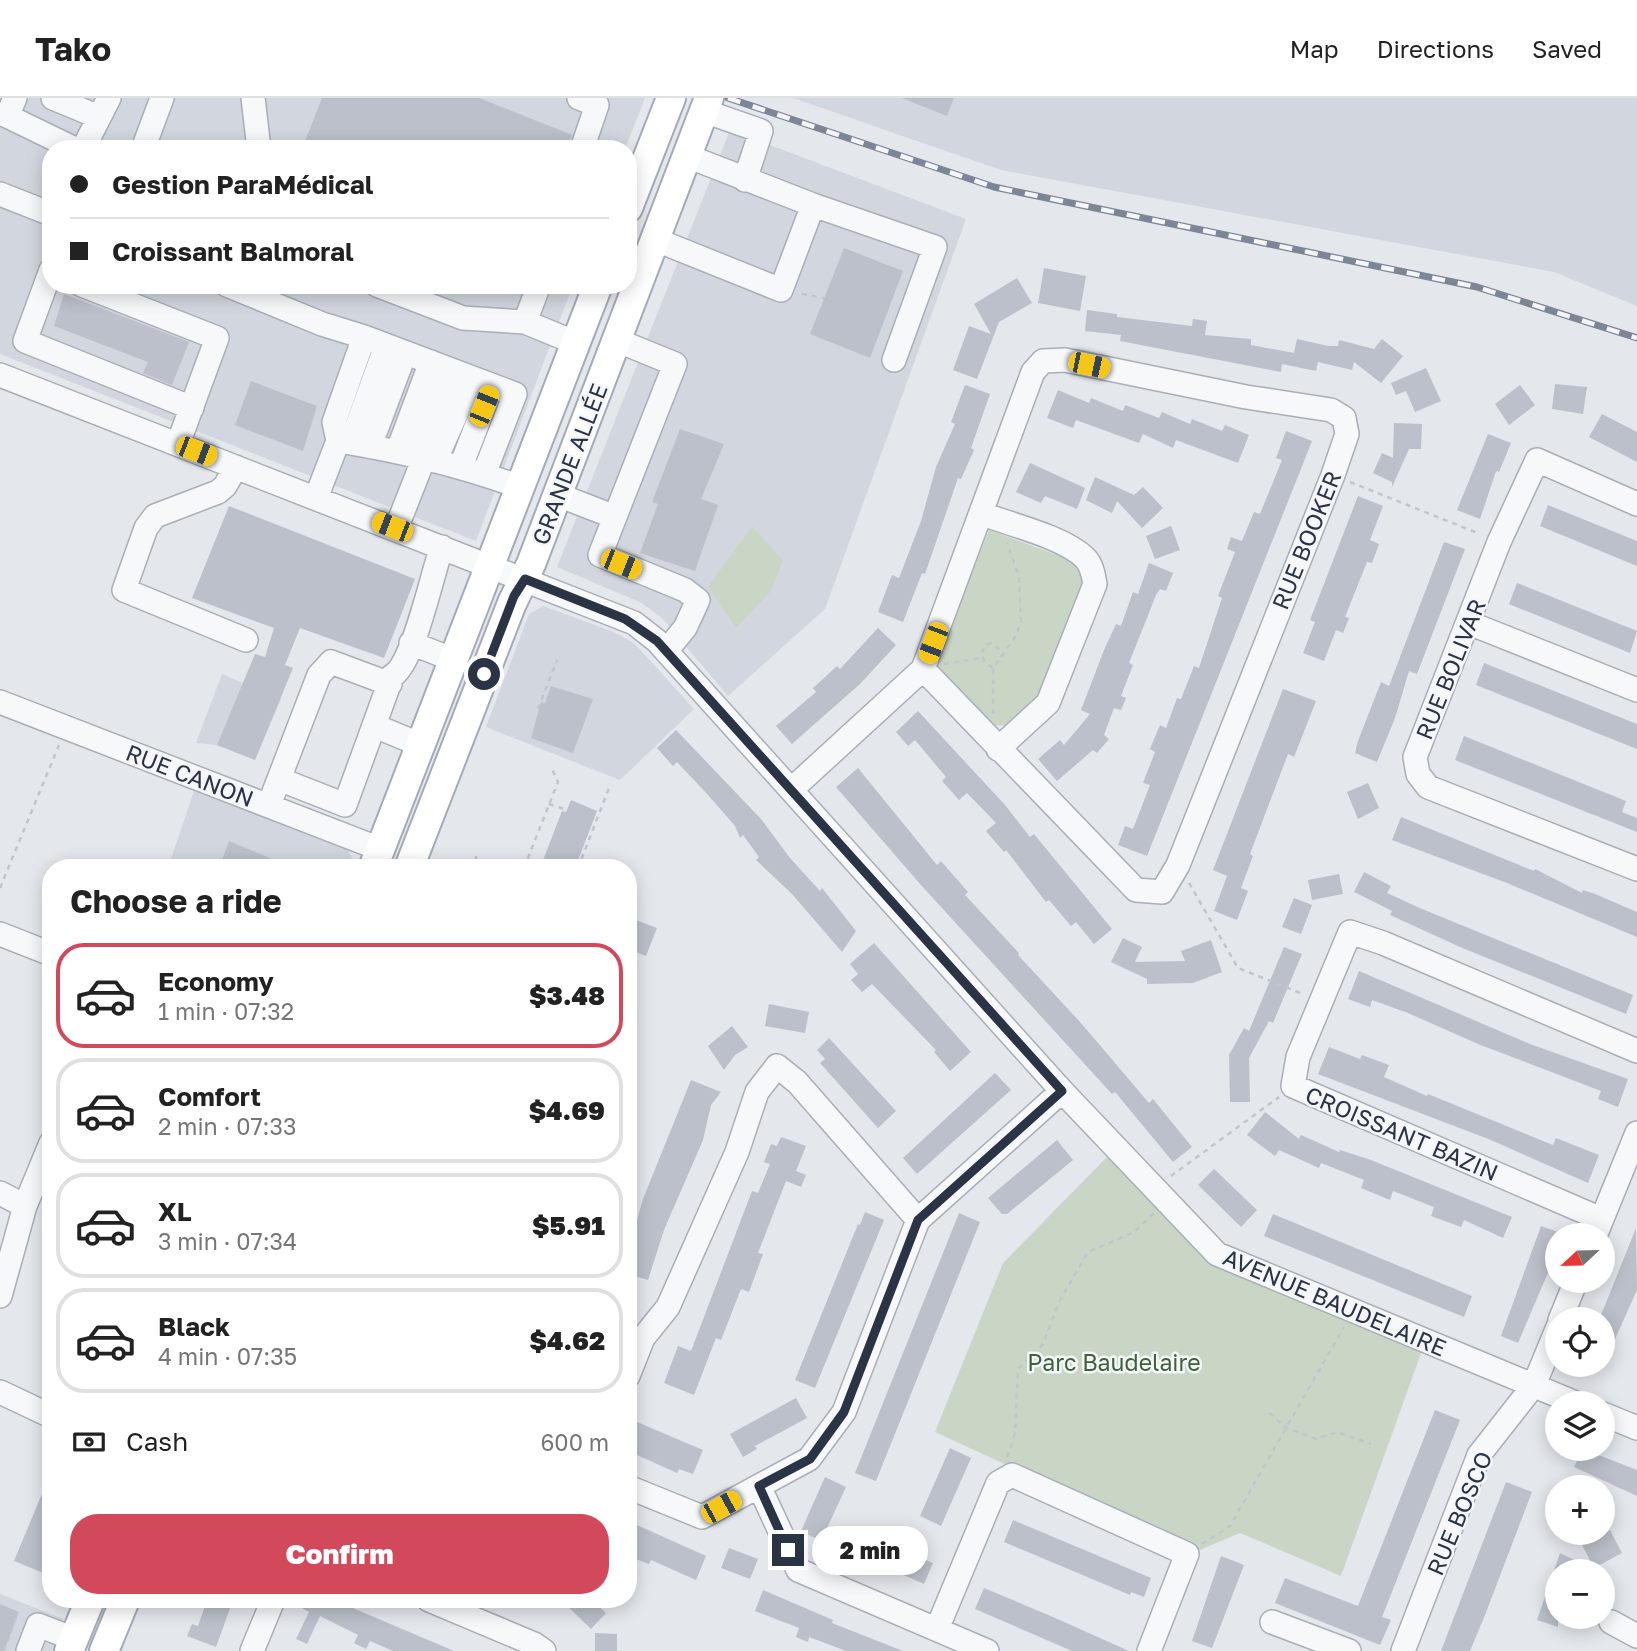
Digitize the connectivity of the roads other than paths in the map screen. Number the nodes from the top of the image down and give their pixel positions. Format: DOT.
graph roads {
  1 [pos="15,98"];
  2 [pos="53,98"];
  3 [pos="162,98"];
  4 [pos="253,98"];
  5 [pos="579,98"];
  6 [pos="671,98"];
  7 [pos="706,104"];
  8 [pos="104,108"];
  9 [pos="57,140"];
  10 [pos="88,140"];
  11 [pos="146,140"];
  12 [pos="258,140"];
  13 [pos="585,140"];
  14 [pos="687,156"];
  15 [pos="745,180"];
  16 [pos="637,185"];
  17 [pos="0,194"];
  18 [pos="814,205"];
  19 [pos="42,210"];
  20 [pos="654,239"];
  21 [pos="637,284"];
  22 [pos="42,294"];
  23 [pos="105,294"];
  24 [pos="249,294"];
  25 [pos="400,294"];
  26 [pos="536,294"];
  27 [pos="595,294"];
  28 [pos="633,294"];
  29 [pos="525,322"];
  30 [pos="364,337"];
  31 [pos="616,340"];
  32 [pos="576,343"];
  33 [pos="396,349"];
  34 [pos="894,359"];
  35 [pos="440,366"];
  36 [pos="0,375"];
  37 [pos="482,382"];
  38 [pos="192,408"];
  39 [pos="178,444"];
  40 [pos="353,444"];
  41 [pos="418,456"];
  42 [pos="461,466"];
  43 [pos="236,467"];
  44 [pos="484,474"];
  45 [pos="520,487"];
  46 [pos="558,495"];
  47 [pos="316,498"];
  48 [pos="1637,503"];
  49 [pos="615,517"];
  50 [pos="991,517"];
  51 [pos="396,529"];
  52 [pos="442,547"];
  53 [pos="490,565"];
  54 [pos="525,579"];
  55 [pos="1469,623"];
  56 [pos="246,640"];
  57 [pos="411,643"];
  58 [pos="666,651"];
  59 [pos="454,660"];
  60 [pos="923,669"];
  61 [pos="390,684"];
  62 [pos="1637,690"];
  63 [pos="0,702"];
  64 [pos="375,726"];
  65 [pos="421,745"];
  66 [pos="998,749"];
  67 [pos="279,779"];
  68 [pos="792,789"];
  69 [pos="269,805"];
  70 [pos="377,858"];
  71 [pos="412,859"];
  72 [pos="1637,869"];
  73 [pos="0,933"];
  74 [pos="42,950"];
  75 [pos="1637,1051"];
  76 [pos="1062,1091"];
  77 [pos="1637,1133"];
  78 [pos="42,1165"];
  79 [pos="0,1193"];
  80 [pos="25,1206"];
  81 [pos="918,1220"];
  82 [pos="1589,1223"];
  83 [pos="1600,1223"];
  84 [pos="0,1296"];
  85 [pos="637,1353"];
  86 [pos="1545,1358"];
  87 [pos="1534,1385"];
  88 [pos="1548,1391"];
  89 [pos="0,1392"];
  90 [pos="42,1412"];
  91 [pos="1615,1419"];
  92 [pos="1637,1428"];
  93 [pos="759,1486"];
  94 [pos="637,1491"];
  95 [pos="87,1608"];
  96 [pos="122,1608"];
  97 [pos="270,1608"];
  98 [pos="448,1608"];
  99 [pos="1272,1622"];
  100 [pos="1615,1625"];
  101 [pos="937,1629"];
  102 [pos="1636,1638"];
  103 [pos="72,1645"];
  104 [pos="28,1651"];
  105 [pos="104,1651"];
  106 [pos="252,1651"];
  107 [pos="544,1651"];
  108 [pos="987,1651"];
  109 [pos="1149,1651"];
  110 [pos="1349,1651"];
  111 [pos="1403,1651"];
  1 -- 9 [label="street"];
  2 -- 8 [label="street"];
  3 -- 11 [label="street"];
  4 -- 12 [label="street"];
  5 -- 13 [label="street"];
  6 -- 16 [label="main road"];
  7 -- 14 [label="main road, GRANDE ALLÉE"];
  7 -- 15 [label="street"];
  8 -- 10 [label="street"];
  14 -- 15 [label="street"];
  14 -- 20 [label="main road, GRANDE ALLÉE"];
  15 -- 18 [label="street"];
  17 -- 19 [label="street"];
  18 -- 20 [label="street"];
  18 -- 34 [label="street"];
  20 -- 21 [label="main road, GRANDE ALLÉE"];
  22 -- 38 [label="street"];
  23 -- 38 [label="street"];
  24 -- 30 [label="street"];
  25 -- 29 [label="street"];
  26 -- 29 [label="street"];
  27 -- 32 [label="main road, GRANDE ALLÉE"];
  28 -- 31 [label="main road, GRANDE ALLÉE"];
  29 -- 32 [label="street"];
  30 -- 33 [label="street"];
  30 -- 40 [label="street"];
  31 -- 46 [label="main road, GRANDE ALLÉE"];
  31 -- 49 [label="street"];
  32 -- 45 [label="main road, GRANDE ALLÉE"];
  33 -- 35 [label="street"];
  33 -- 40 [label="street"];
  35 -- 37 [label="street"];
  35 -- 41 [label="street"];
  36 -- 39 [label="street, AVENUE BAUDELAIRE"];
  37 -- 41 [label="street"];
  37 -- 42 [label="street"];
  37 -- 44 [label="street"];
  38 -- 39 [label="street"];
  39 -- 43 [label="street, AVENUE BAUDELAIRE"];
  40 -- 41 [label="street"];
  40 -- 47 [label="street"];
  41 -- 42 [label="street"];
  41 -- 51 [label="street"];
  42 -- 44 [label="street"];
  43 -- 47 [label="street, AVENUE BAUDELAIRE"];
  43 -- 56 [label="street"];
  44 -- 45 [label="street"];
  45 -- 53 [label="main road, GRANDE ALLÉE"];
  46 -- 49 [label="street"];
  46 -- 54 [label="main road, GRANDE ALLÉE"];
  47 -- 51 [label="street, AVENUE BAUDELAIRE"];
  48 -- 55 [label="street, RUE BOLIVAR"];
  49 -- 58 [label="street"];
  50 -- 60 [label="street, RUE BOOKER"];
  50 -- 66 [label="street"];
  50 -- 66 [label="street, RUE BOOKER"];
  51 -- 52 [label="street, AVENUE BAUDELAIRE"];
  52 -- 53 [label="street, AVENUE BAUDELAIRE"];
  52 -- 57 [label="street"];
  53 -- 54 [label="street, AVENUE BAUDELAIRE"];
  53 -- 59 [label="main road, GRANDE ALLÉE"];
  54 -- 58 [label="street, AVENUE BAUDELAIRE"];
  54 -- 71 [label="main road, GRANDE ALLÉE"];
  55 -- 62 [label="street"];
  55 -- 72 [label="street, RUE BOLIVAR"];
  57 -- 59 [label="street"];
  57 -- 61 [label="street"];
  58 -- 68 [label="street, AVENUE BAUDELAIRE"];
  59 -- 65 [label="main road, GRANDE ALLÉE"];
  60 -- 66 [label="street, RUE BOOKER"];
  60 -- 68 [label="street, RUE BOOKER"];
  61 -- 64 [label="street"];
  61 -- 67 [label="street"];
  63 -- 69 [label="street, RUE CANON"];
  64 -- 65 [label="street"];
  64 -- 67 [label="street"];
  65 -- 70 [label="main road, GRANDE ALLÉE"];
  67 -- 69 [label="street"];
  68 -- 76 [label="street, AVENUE BAUDELAIRE"];
  69 -- 70 [label="street, RUE CANON"];
  73 -- 74 [label="street"];
  75 -- 82 [label="street, CROISSANT BAZIN"];
  76 -- 81 [label="street"];
  76 -- 87 [label="street, AVENUE BAUDELAIRE"];
  77 -- 83 [label="street, CROISSANT BAZIN"];
  78 -- 80 [label="street"];
  79 -- 80 [label="street"];
  80 -- 84 [label="street"];
  81 -- 85 [label="street"];
  81 -- 93 [label="street"];
  86 -- 87 [label="street"];
  87 -- 88 [label="street, AVENUE BAUDELAIRE"];
  87 -- 111 [label="street, RUE BOSCO"];
  89 -- 90 [label="street"];
  91 -- 92 [label="street"];
  93 -- 94 [label="street"];
  93 -- 101 [label="street"];
  95 -- 103 [label="main road"];
  96 -- 105 [label="main road"];
  97 -- 106 [label="street"];
  98 -- 107 [label="street"];
  99 -- 110 [label="street"];
  100 -- 102 [label="street"];
  101 -- 108 [label="street"];
  101 -- 109 [label="street"];
  103 -- 104 [label="street"];
}
